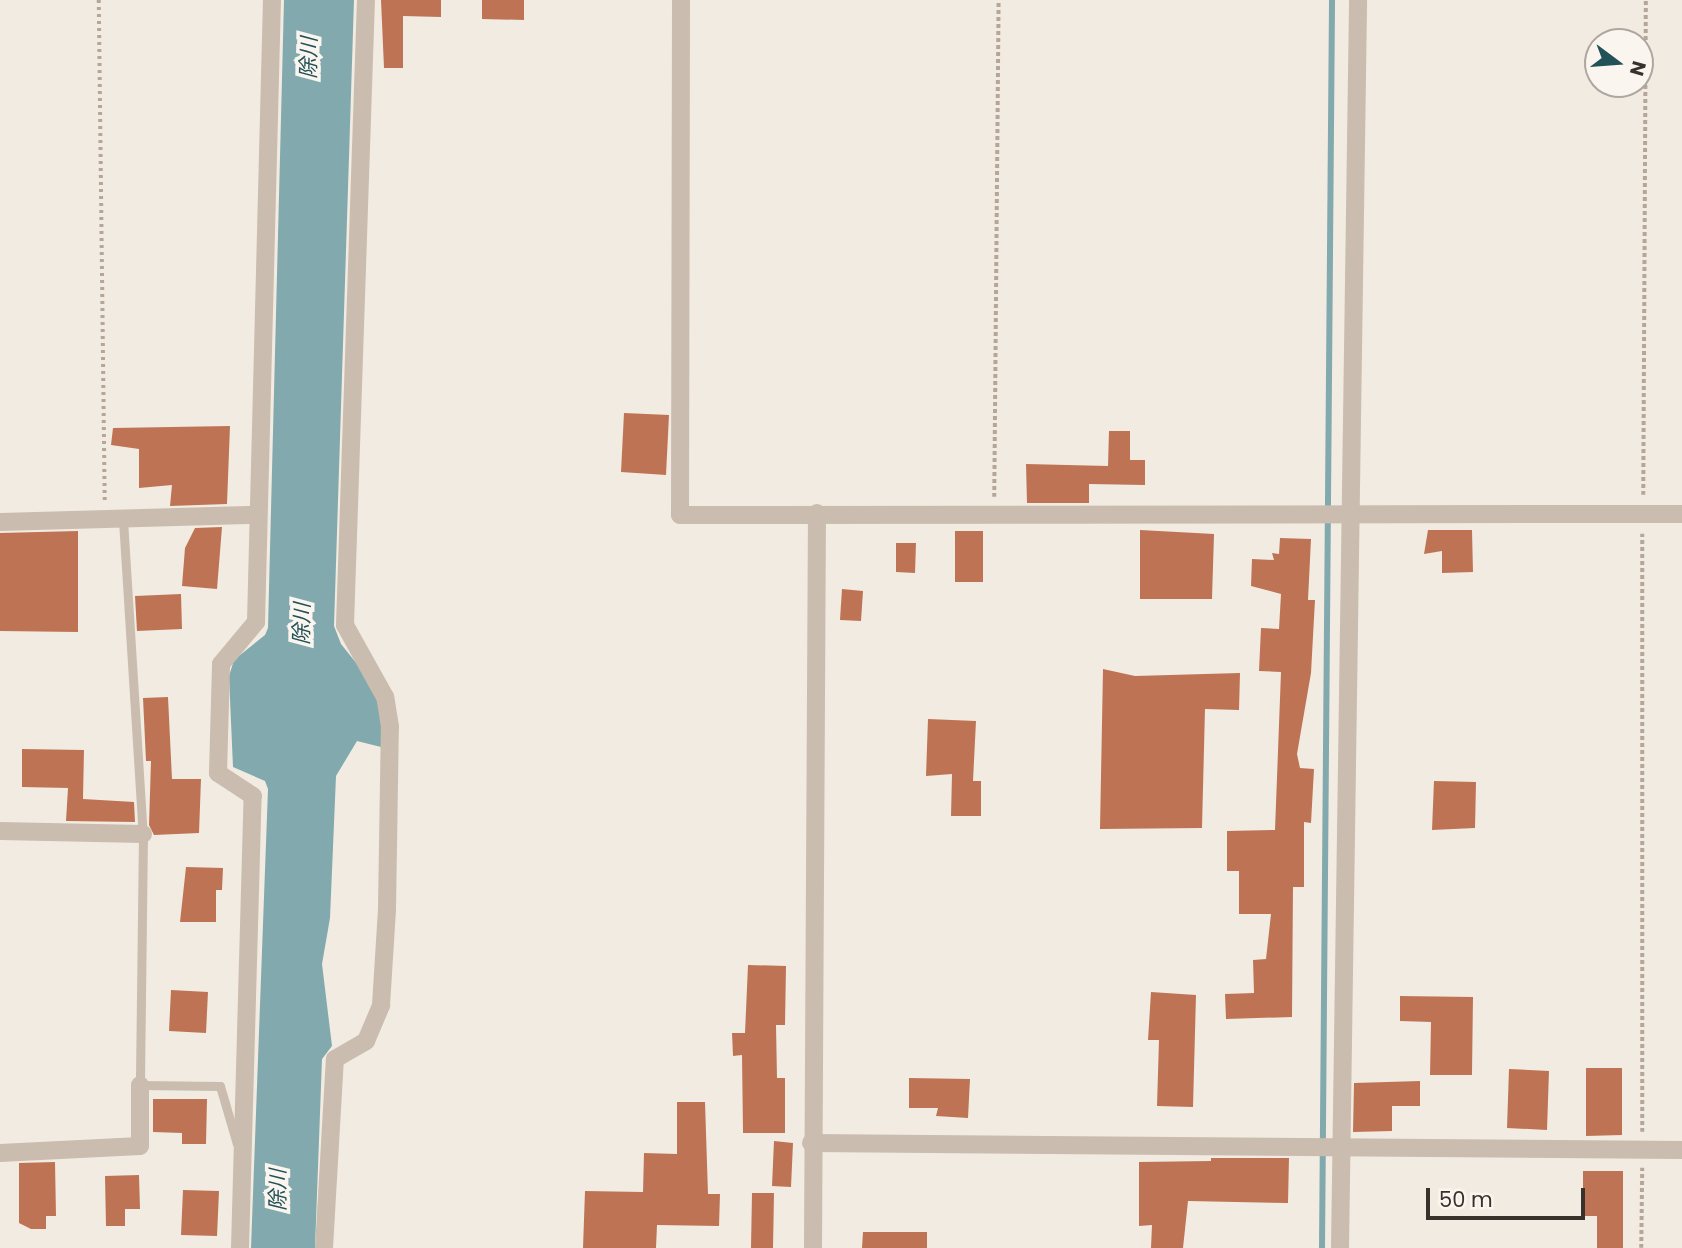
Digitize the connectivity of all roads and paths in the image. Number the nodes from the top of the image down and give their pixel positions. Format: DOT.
graph roads {
  1 [pos="99,0"];
  2 [pos="272,0"];
  3 [pos="366,0"];
  4 [pos="681,0"];
  5 [pos="998,0"];
  6 [pos="1357,0"];
  7 [pos="1646,0"];
  8 [pos="817,513"];
  9 [pos="1643,514"];
  10 [pos="1682,514"];
  11 [pos="258,515"];
  12 [pos="1348,516"];
  13 [pos="996,517"];
  14 [pos="115,521"];
  15 [pos="0,522"];
  16 [pos="0,831"];
  17 [pos="143,834"];
  18 [pos="140,1085"];
  19 [pos="811,1143"];
  20 [pos="1340,1148"];
  21 [pos="1642,1150"];
  22 [pos="1682,1150"];
  23 [pos="0,1153"];
  24 [pos="246,1174"];
  25 [pos="240,1248"];
  26 [pos="324,1248"];
  27 [pos="813,1248"];
  28 [pos="1340,1248"];
  29 [pos="1640,1248"];
  1 -- 14 [label="path"];
  2 -- 11 [label="street"];
  3 -- 26 [label="street"];
  4 -- 8 [label="street"];
  5 -- 13 [label="path"];
  6 -- 12 [label="street"];
  7 -- 9 [label="path"];
  8 -- 13 [label="street"];
  8 -- 19 [label="street"];
  9 -- 10 [label="street"];
  9 -- 12 [label="street"];
  9 -- 21 [label="path"];
  11 -- 14 [label="street"];
  11 -- 24 [label="street"];
  12 -- 13 [label="street"];
  12 -- 20 [label="street"];
  14 -- 15 [label="street"];
  14 -- 17 [label="lane"];
  16 -- 17 [label="street"];
  17 -- 18 [label="lane"];
  18 -- 23 [label="street"];
  18 -- 24 [label="lane"];
  19 -- 20 [label="street"];
  19 -- 27 [label="street"];
  20 -- 21 [label="street"];
  20 -- 28 [label="street"];
  21 -- 22 [label="street"];
  21 -- 29 [label="path"];
  24 -- 25 [label="street"];
}
